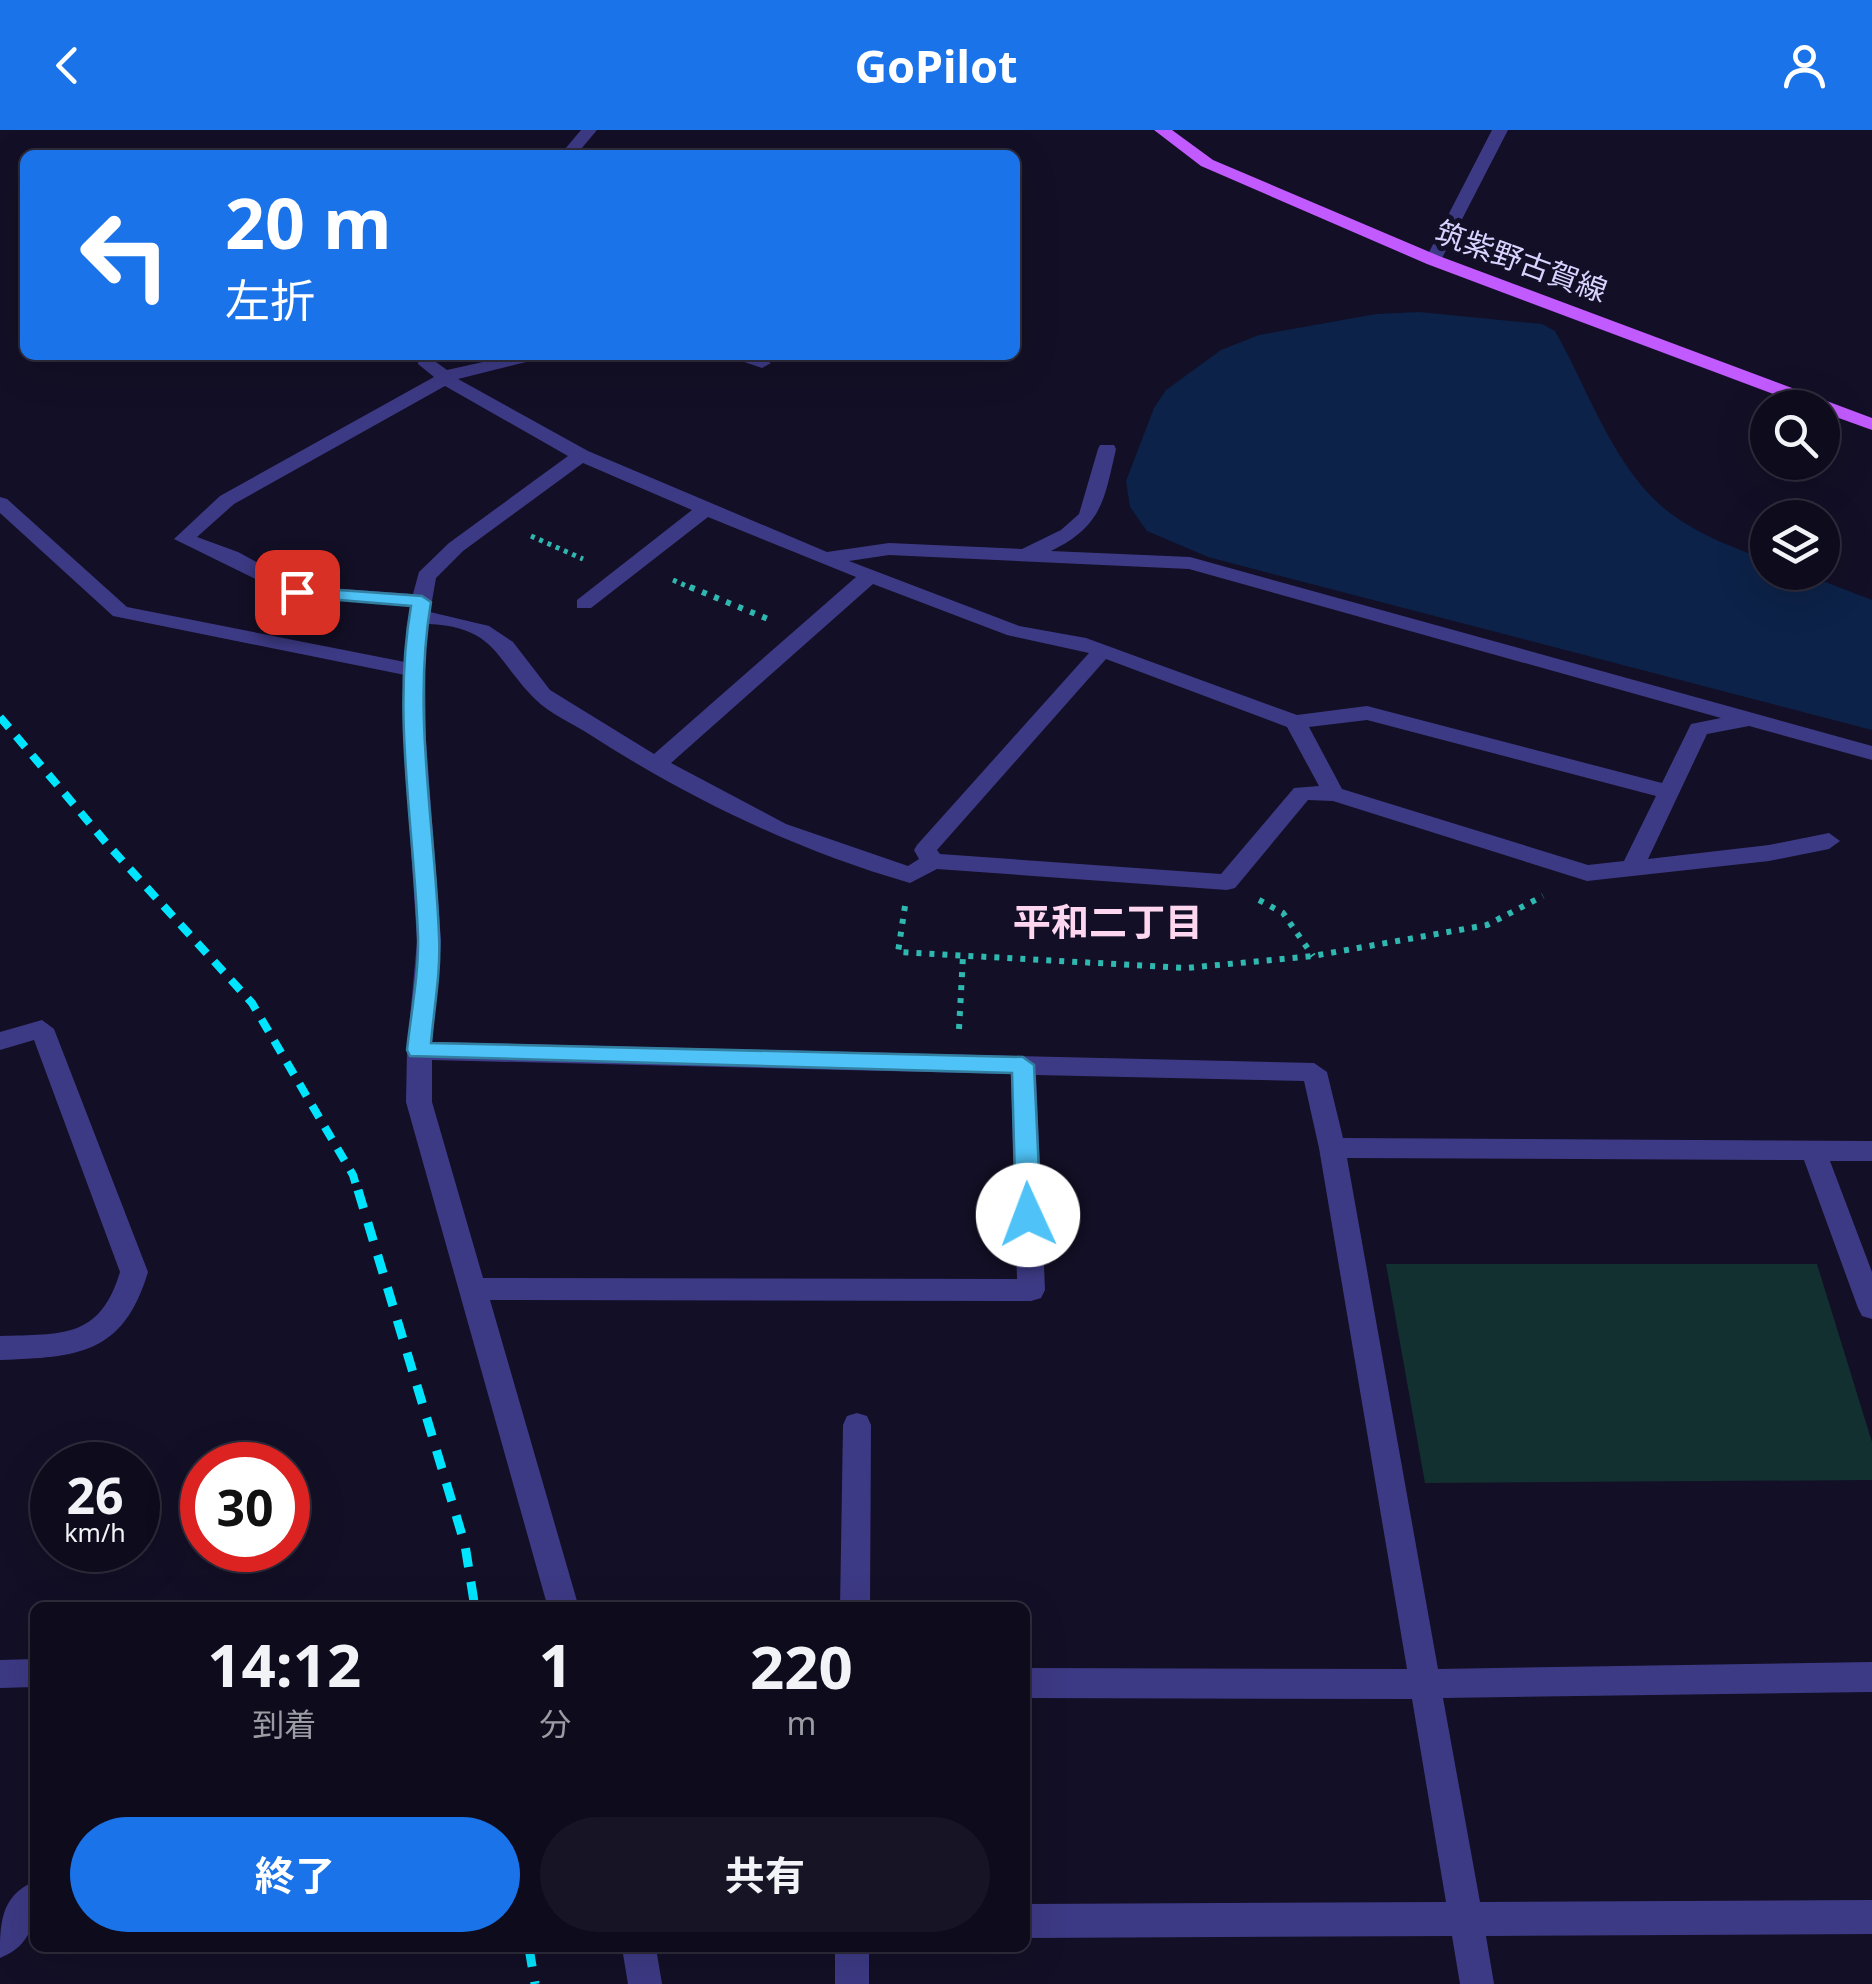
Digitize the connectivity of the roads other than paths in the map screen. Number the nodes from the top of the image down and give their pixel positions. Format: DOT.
graph roads {
  1 [pos="588,130"];
  2 [pos="1162,130"];
  3 [pos="1500,130"];
  4 [pos="572,150"];
  5 [pos="1433,260"];
  6 [pos="427,360"];
  7 [pos="517,360"];
  8 [pos="751,360"];
  9 [pos="762,363"];
  10 [pos="444,378"];
  11 [pos="1872,424"];
  12 [pos="1107,450"];
  13 [pos="581,454"];
  14 [pos="0,503"];
  15 [pos="706,508"];
  16 [pos="1024,556"];
  17 [pos="827,557"];
  18 [pos="871,575"];
  19 [pos="584,604"];
  20 [pos="420,610"];
  21 [pos="1102,651"];
  22 [pos="415,668"];
  23 [pos="1751,719"];
  24 [pos="1295,722"];
  25 [pos="1872,753"];
  26 [pos="656,764"];
  27 [pos="1668,792"];
  28 [pos="1334,794"];
  29 [pos="1829,841"];
  30 [pos="933,861"];
  31 [pos="1632,868"];
  32 [pos="0,1040"];
  33 [pos="418,1050"];
  34 [pos="1023,1065"];
  35 [pos="1332,1148"];
  36 [pos="1814,1151"];
  37 [pos="1872,1151"];
  38 [pos="474,1289"];
  39 [pos="1872,1308"];
  40 [pos="0,1348"];
  41 [pos="856,1425"];
  42 [pos="562,1602"];
  43 [pos="855,1602"];
  44 [pos="30,1672"];
  45 [pos="0,1674"];
  46 [pos="1872,1677"];
  47 [pos="1030,1683"];
  48 [pos="1425,1684"];
  49 [pos="30,1904"];
  50 [pos="1872,1916"];
  51 [pos="1030,1921"];
  52 [pos="1466,1921"];
  53 [pos="0,1941"];
  54 [pos="640,1952"];
  55 [pos="852,1952"];
  56 [pos="645,1984"];
  57 [pos="852,1984"];
  58 [pos="1478,1984"];
  1 -- 4 [label="street"];
  2 -- 5 [label="main road, 筑紫野古賀線"];
  3 -- 5 [label="street"];
  5 -- 11 [label="main road, 筑紫野古賀線"];
  6 -- 10 [label="street"];
  7 -- 10 [label="street"];
  8 -- 9 [label="street"];
  10 -- 13 [label="street"];
  10 -- 20 [label="street"];
  12 -- 16 [label="street"];
  13 -- 15 [label="street"];
  13 -- 20 [label="street"];
  14 -- 22 [label="street"];
  15 -- 17 [label="street"];
  15 -- 19 [label="street"];
  16 -- 17 [label="street"];
  16 -- 23 [label="street"];
  17 -- 18 [label="street"];
  18 -- 21 [label="street"];
  18 -- 26 [label="street"];
  20 -- 22 [label="street"];
  20 -- 26 [label="street"];
  21 -- 24 [label="street"];
  21 -- 30 [label="street"];
  22 -- 33 [label="street"];
  23 -- 25 [label="street"];
  23 -- 27 [label="street"];
  24 -- 27 [label="street"];
  24 -- 28 [label="street"];
  26 -- 30 [label="street"];
  27 -- 31 [label="street"];
  28 -- 30 [label="street"];
  28 -- 31 [label="street"];
  29 -- 31 [label="street"];
  32 -- 40 [label="street"];
  33 -- 34 [label="street"];
  33 -- 38 [label="street"];
  34 -- 35 [label="street"];
  34 -- 38 [label="street"];
  35 -- 36 [label="street"];
  35 -- 48 [label="street"];
  36 -- 37 [label="street"];
  36 -- 39 [label="street"];
  38 -- 42 [label="street"];
  41 -- 43 [label="street"];
  44 -- 45 [label="street"];
  46 -- 48 [label="street"];
  47 -- 48 [label="street"];
  48 -- 52 [label="street"];
  49 -- 53 [label="street"];
  50 -- 52 [label="street"];
  51 -- 52 [label="street"];
  52 -- 58 [label="street"];
  54 -- 56 [label="street"];
  55 -- 57 [label="street"];
}
